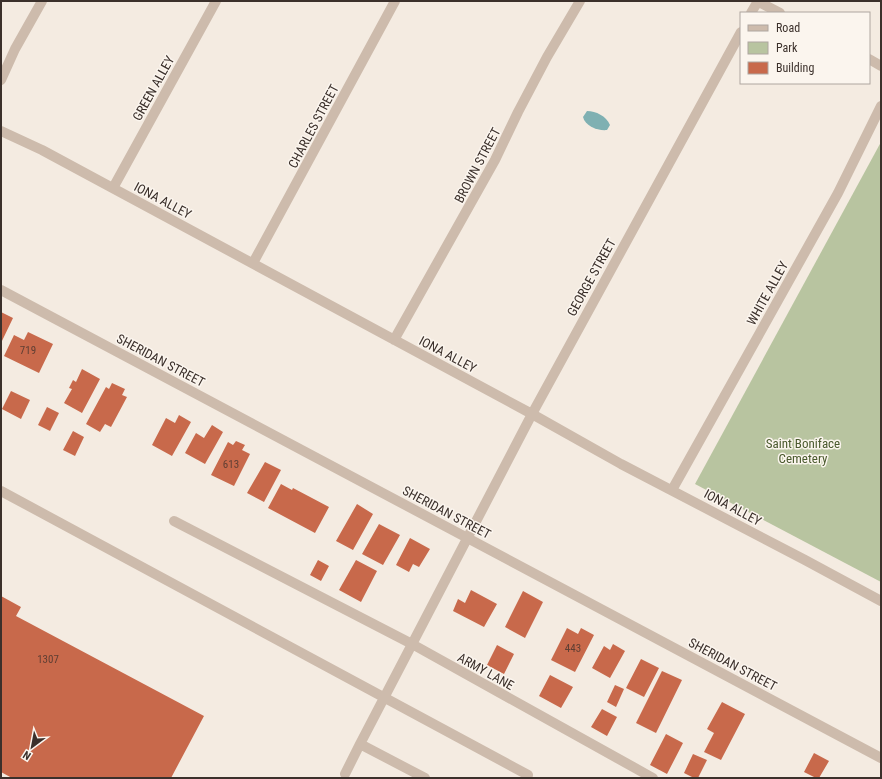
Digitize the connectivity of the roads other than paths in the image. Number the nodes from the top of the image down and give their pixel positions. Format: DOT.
graph roads {
  1 [pos="42,1"];
  2 [pos="216,1"];
  3 [pos="396,1"];
  4 [pos="580,1"];
  5 [pos="758,1"];
  6 [pos="752,12"];
  7 [pos="778,12"];
  8 [pos="740,34"];
  9 [pos="870,60"];
  10 [pos="881,66"];
  11 [pos="1,80"];
  12 [pos="881,106"];
  13 [pos="1,131"];
  14 [pos="113,188"];
  15 [pos="253,263"];
  16 [pos="1,290"];
  17 [pos="394,340"];
  18 [pos="532,414"];
  19 [pos="672,490"];
  20 [pos="1,491"];
  21 [pos="174,521"];
  22 [pos="468,537"];
  23 [pos="881,601"];
  24 [pos="412,644"];
  25 [pos="385,698"];
  26 [pos="360,744"];
  27 [pos="881,758"];
  28 [pos="345,774"];
  29 [pos="424,778"];
  30 [pos="526,778"];
  31 [pos="653,778"];
  1 -- 11 [label="street"];
  2 -- 14 [label="street, GREEN ALLEY"];
  3 -- 15 [label="street, CHARLES STREET"];
  4 -- 17 [label="street, BROWN STREET"];
  5 -- 6 [label="street"];
  5 -- 7 [label="street"];
  8 -- 18 [label="street, GEORGE STREET"];
  9 -- 10 [label="street"];
  12 -- 19 [label="street, WHITE ALLEY"];
  13 -- 14 [label="street, IONA ALLEY"];
  14 -- 15 [label="street, IONA ALLEY"];
  15 -- 17 [label="street, IONA ALLEY"];
  16 -- 22 [label="street, SHERIDAN STREET"];
  17 -- 18 [label="street, IONA ALLEY"];
  18 -- 19 [label="street, IONA ALLEY"];
  18 -- 22 [label="street, GEORGE STREET"];
  19 -- 23 [label="street, IONA ALLEY"];
  20 -- 25 [label="street"];
  21 -- 24 [label="street, ARMY LANE"];
  22 -- 24 [label="street"];
  22 -- 27 [label="street, SHERIDAN STREET"];
  24 -- 25 [label="street"];
  24 -- 31 [label="street, ARMY LANE"];
  25 -- 26 [label="street"];
  25 -- 30 [label="street"];
  26 -- 28 [label="street"];
  26 -- 29 [label="street"];
}
